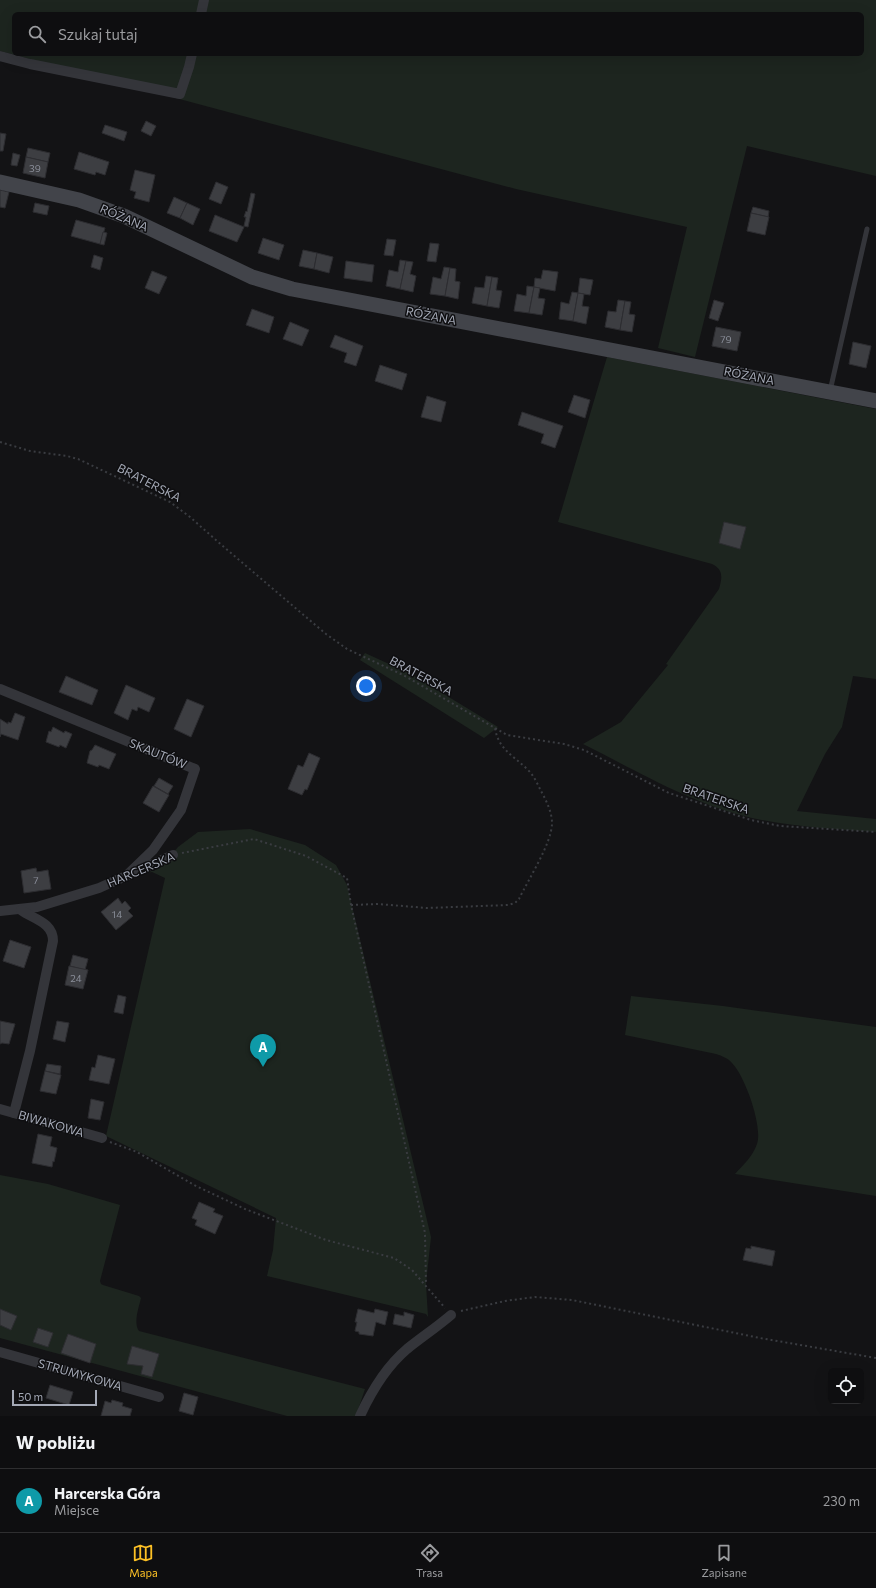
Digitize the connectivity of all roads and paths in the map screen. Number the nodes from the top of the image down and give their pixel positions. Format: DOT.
graph roads {
  1 [pos="204,0"];
  2 [pos="201,12"];
  3 [pos="0,56"];
  4 [pos="192,56"];
  5 [pos="0,182"];
  6 [pos="867,229"];
  7 [pos="830,392"];
  8 [pos="876,401"];
  9 [pos="0,442"];
  10 [pos="0,689"];
  11 [pos="495,728"];
  12 [pos="876,832"];
  13 [pos="173,855"];
  14 [pos="125,877"];
  15 [pos="351,905"];
  16 [pos="21,910"];
  17 [pos="0,911"];
  18 [pos="0,1109"];
  19 [pos="14,1113"];
  20 [pos="102,1138"];
  21 [pos="426,1284"];
  22 [pos="451,1315"];
  23 [pos="0,1352"];
  24 [pos="876,1358"];
  25 [pos="159,1397"];
  26 [pos="360,1416"];
  1 -- 2 [label="street"];
  3 -- 4 [label="street"];
  5 -- 7 [label="street, RÓŻANA"];
  6 -- 7 [label="lane"];
  7 -- 8 [label="street, RÓŻANA"];
  9 -- 11 [label="path, BRATERSKA"];
  10 -- 14 [label="street, SKAUTÓW"];
  11 -- 12 [label="path, BRATERSKA"];
  11 -- 15 [label="path"];
  13 -- 14 [label="street, HARCERSKA"];
  13 -- 15 [label="path, HARCERSKA"];
  14 -- 16 [label="street, HARCERSKA"];
  15 -- 21 [label="path"];
  16 -- 17 [label="street, HARCERSKA"];
  16 -- 19 [label="street"];
  18 -- 19 [label="street, BIWAKOWA"];
  19 -- 20 [label="street, BIWAKOWA"];
  20 -- 21 [label="path"];
  21 -- 22 [label="path"];
  22 -- 24 [label="path"];
  22 -- 26 [label="street"];
  23 -- 25 [label="street, STRUMYKOWA"];
}
